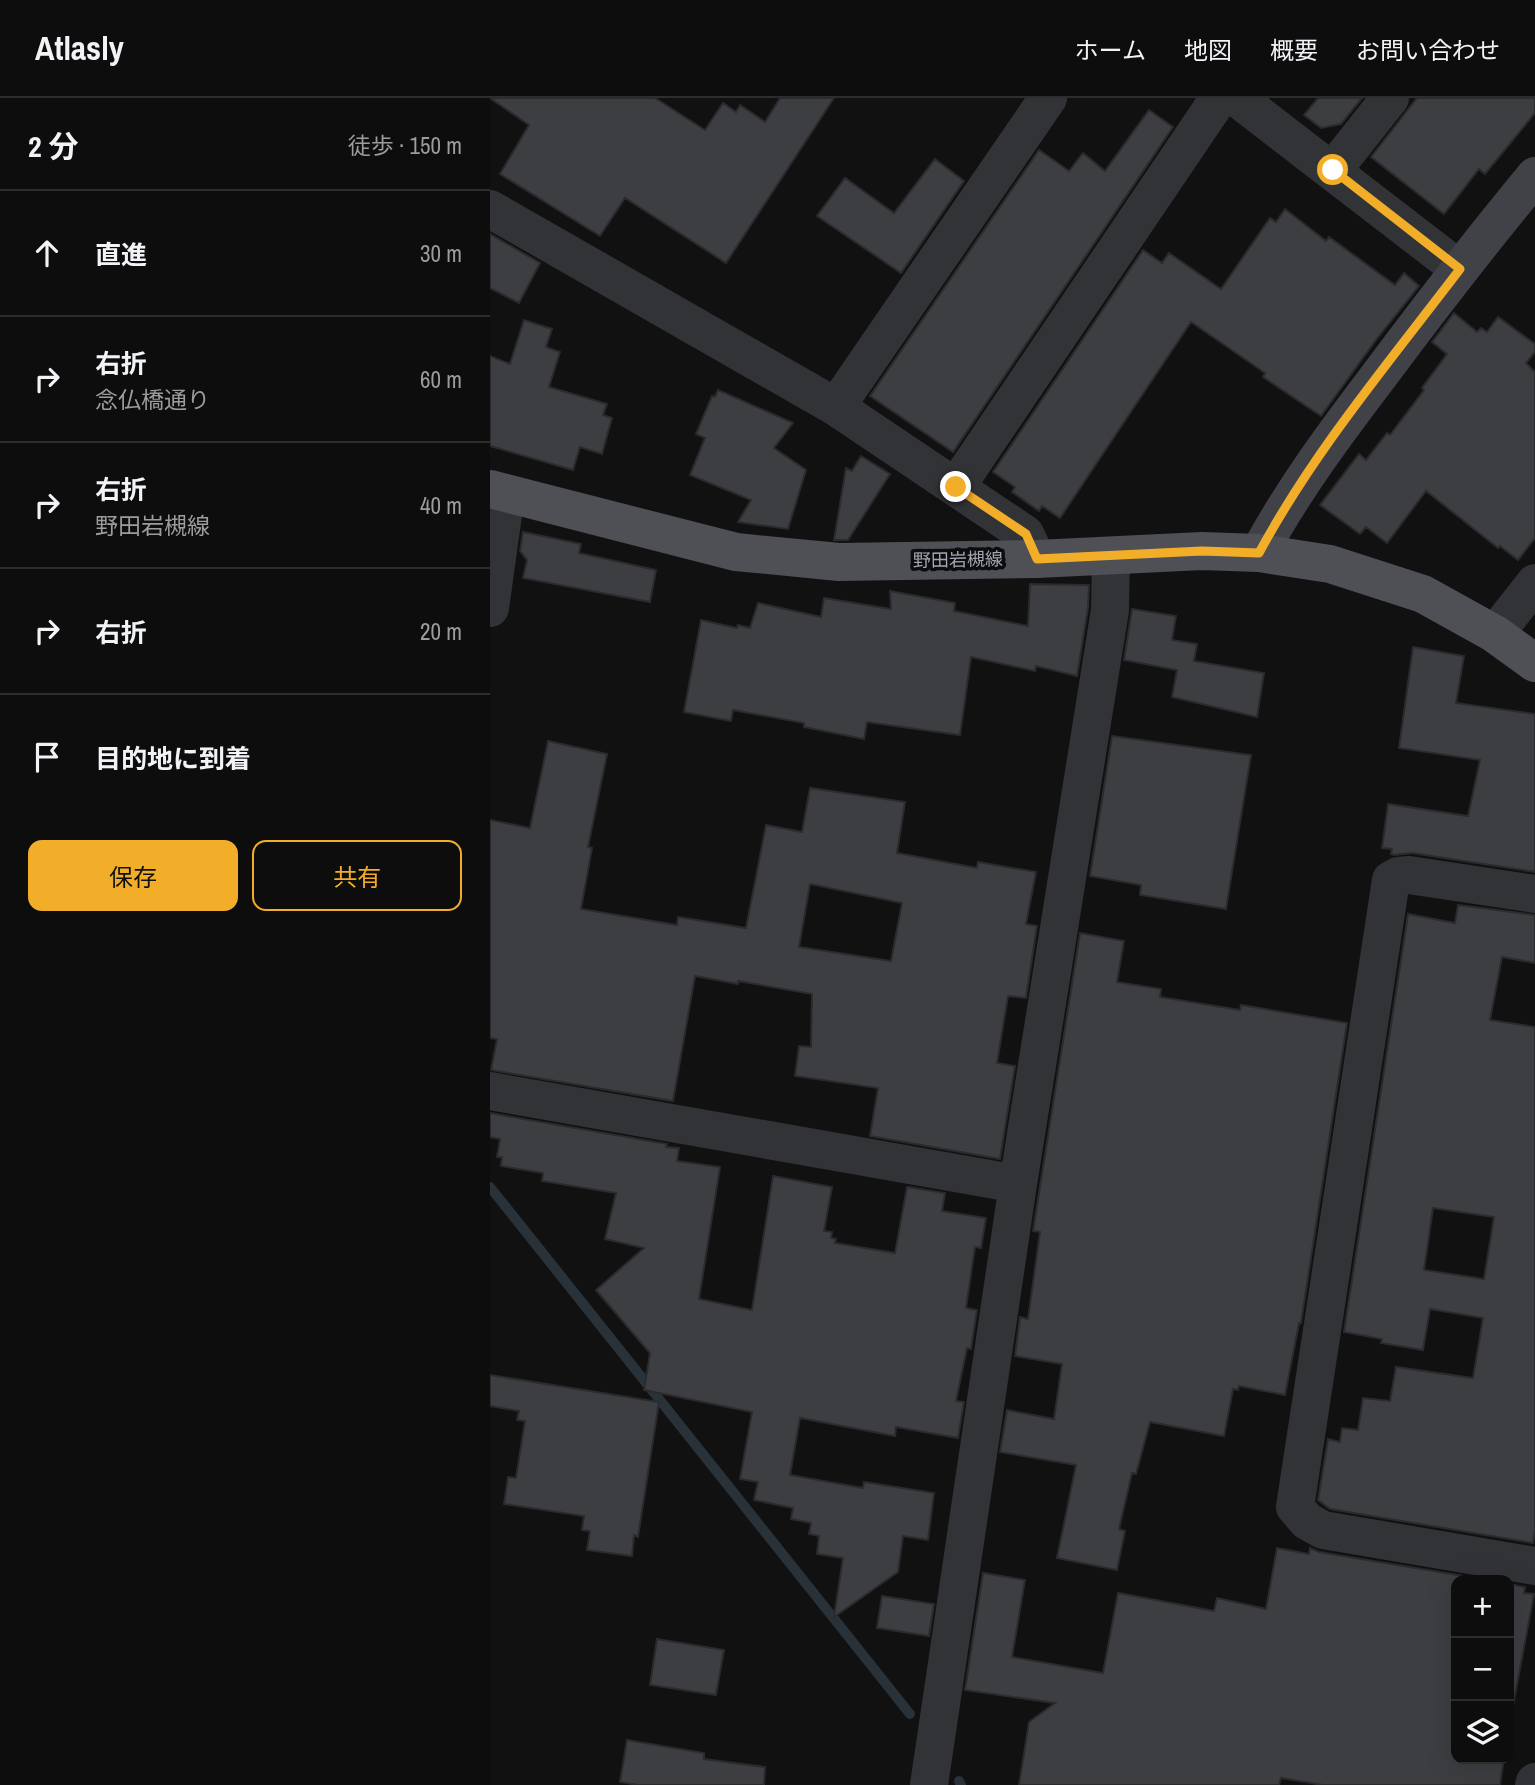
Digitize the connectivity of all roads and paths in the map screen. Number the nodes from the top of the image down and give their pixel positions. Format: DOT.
graph roads {
  1 [pos="1048,98"];
  2 [pos="1219,98"];
  3 [pos="1237,98"];
  4 [pos="1390,98"];
  5 [pos="1333,170"];
  6 [pos="1535,176"];
  7 [pos="490,209"];
  8 [pos="1460,269"];
  9 [pos="836,407"];
  10 [pos="956,487"];
  11 [pos="498,491"];
  12 [pos="1259,553"];
  13 [pos="1111,556"];
  14 [pos="1037,559"];
  15 [pos="1535,583"];
  16 [pos="490,608"];
  17 [pos="1495,634"];
  18 [pos="1535,663"];
  19 [pos="1535,894"];
  20 [pos="490,1091"];
  21 [pos="1018,1184"];
  22 [pos="1535,1566"];
  23 [pos="929,1785"];
  1 -- 9 [label="street"];
  2 -- 10 [label="street"];
  3 -- 5 [label="street"];
  4 -- 5 [label="street"];
  5 -- 8 [label="street"];
  6 -- 8 [label="street"];
  7 -- 9 [label="street"];
  8 -- 12 [label="street"];
  9 -- 10 [label="street"];
  10 -- 14 [label="street"];
  11 -- 14 [label="main road, 野田岩槻線"];
  11 -- 16 [label="street"];
  12 -- 13 [label="main road, 野田岩槻線"];
  12 -- 17 [label="main road, 野田岩槻線"];
  13 -- 14 [label="main road, 野田岩槻線"];
  13 -- 21 [label="street"];
  15 -- 17 [label="street"];
  17 -- 18 [label="main road, 野田岩槻線"];
  19 -- 22 [label="street"];
  20 -- 21 [label="street"];
  21 -- 23 [label="street"];
}
